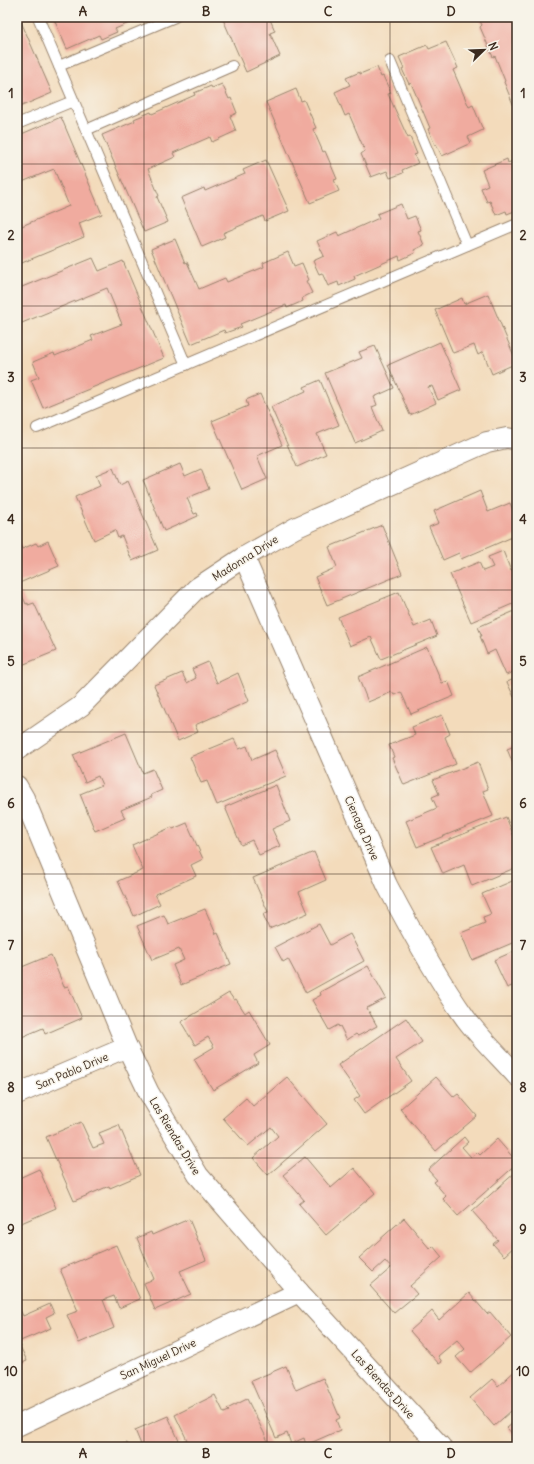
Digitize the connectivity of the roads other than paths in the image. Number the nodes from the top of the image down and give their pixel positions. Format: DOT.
graph roads {
  1 [pos="38,17"];
  2 [pos="175,17"];
  3 [pos="390,61"];
  4 [pos="59,66"];
  5 [pos="232,66"];
  6 [pos="73,100"];
  7 [pos="17,124"];
  8 [pos="86,130"];
  9 [pos="517,224"];
  10 [pos="467,245"];
  11 [pos="186,365"];
  12 [pos="37,428"];
  13 [pos="517,440"];
  14 [pos="244,557"];
  15 [pos="17,750"];
  16 [pos="17,786"];
  17 [pos="127,1047"];
  18 [pos="517,1076"];
  19 [pos="17,1094"];
  20 [pos="299,1292"];
  21 [pos="17,1426"];
  22 [pos="441,1447"];
  1 -- 4 [label="lane"];
  2 -- 4 [label="lane"];
  3 -- 10 [label="lane"];
  4 -- 6 [label="lane"];
  5 -- 8 [label="lane"];
  6 -- 7 [label="lane"];
  6 -- 8 [label="lane"];
  8 -- 11 [label="lane"];
  9 -- 10 [label="lane"];
  10 -- 11 [label="lane"];
  11 -- 12 [label="lane"];
  13 -- 14 [label="street, Madonna Drive"];
  14 -- 15 [label="street, Madonna Drive"];
  14 -- 18 [label="street, Cienaga Drive"];
  16 -- 17 [label="street, Las Riendas Drive"];
  17 -- 19 [label="street, San Pablo Drive"];
  17 -- 20 [label="street, Las Riendas Drive"];
  20 -- 21 [label="street, San Miguel Drive"];
  20 -- 22 [label="street, Las Riendas Drive"];
}
